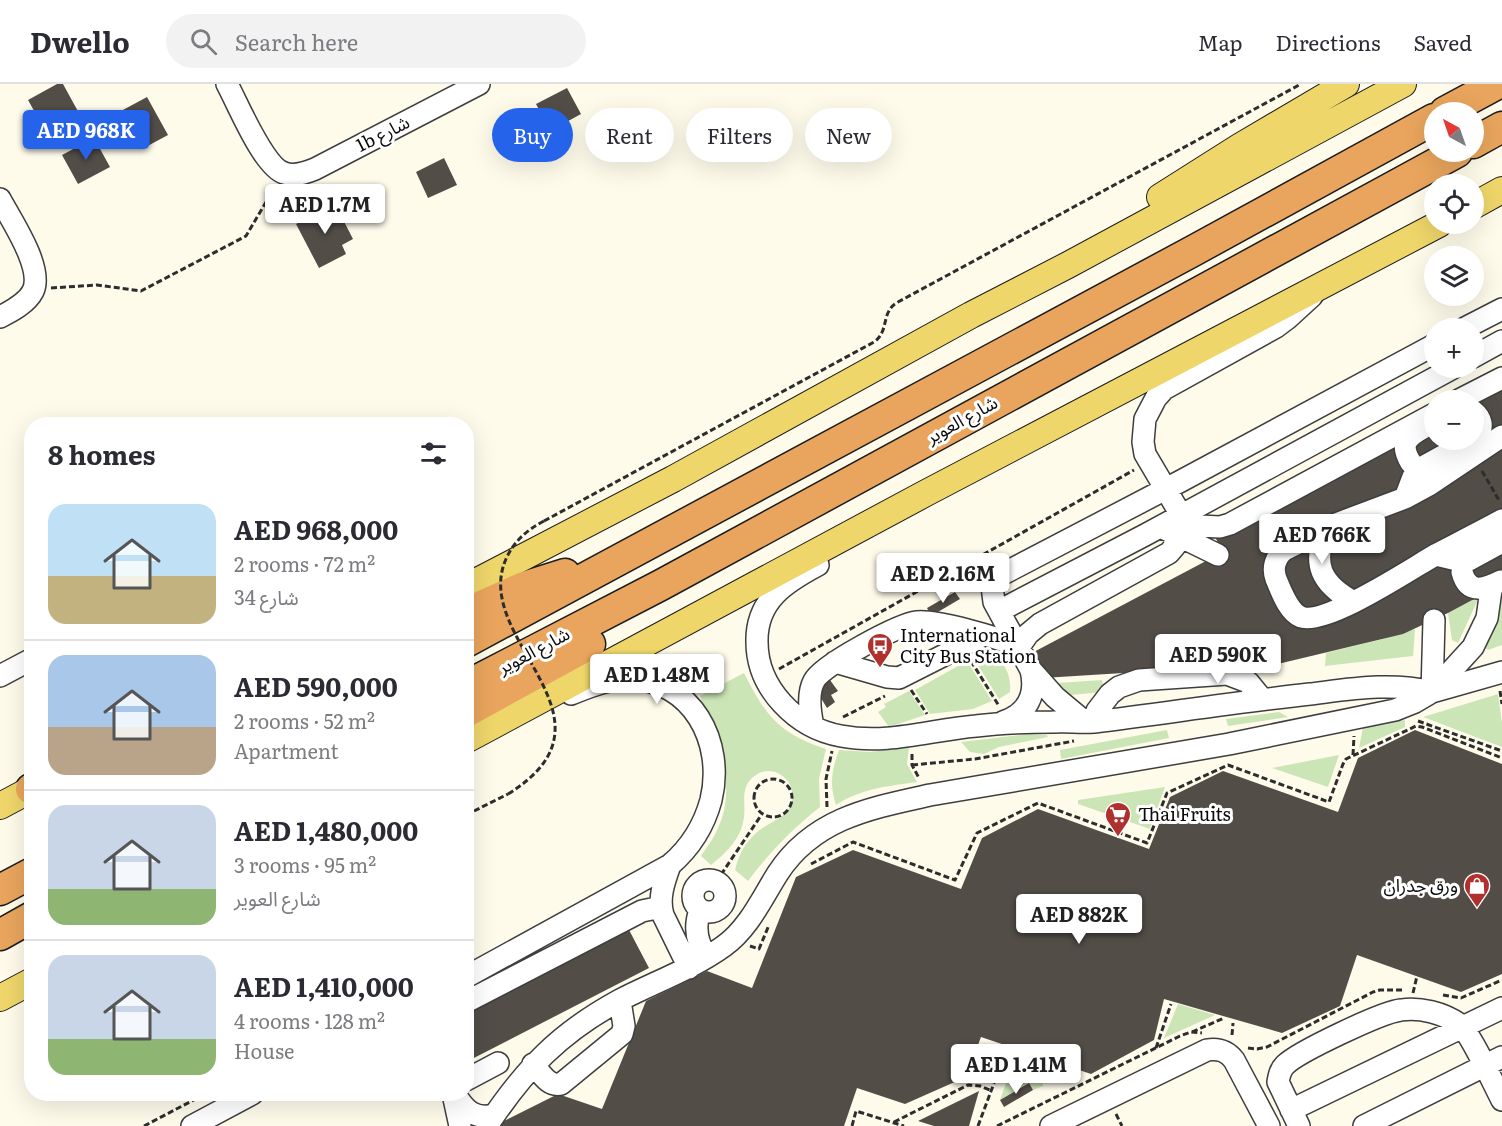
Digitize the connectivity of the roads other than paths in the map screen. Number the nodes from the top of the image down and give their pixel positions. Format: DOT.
graph roads {
  1 [pos="227,84"];
  2 [pos="1346,84"];
  3 [pos="1403,84"];
  4 [pos="1497,84"];
  5 [pos="472,86"];
  6 [pos="1464,102"];
  7 [pos="1424,124"];
  8 [pos="1502,127"];
  9 [pos="1484,137"];
  10 [pos="1439,162"];
  11 [pos="1502,190"];
  12 [pos="0,199"];
  13 [pos="1484,200"];
  14 [pos="1424,232"];
  15 [pos="1320,287"];
  16 [pos="1502,309"];
  17 [pos="971,315"];
  18 [pos="0,317"];
  19 [pos="1484,318"];
  20 [pos="1502,341"];
  21 [pos="1484,351"];
  22 [pos="1424,368"];
  23 [pos="1424,370"];
  24 [pos="1502,378"];
  25 [pos="1479,390"];
  26 [pos="1424,419"];
  27 [pos="1424,428"];
  28 [pos="1502,436"];
  29 [pos="1454,450"];
  30 [pos="1411,463"];
  31 [pos="1173,486"];
  32 [pos="926,493"];
  33 [pos="1220,494"];
  34 [pos="1405,498"];
  35 [pos="1145,501"];
  36 [pos="1502,520"];
  37 [pos="1165,527"];
  38 [pos="1328,528"];
  39 [pos="1502,542"];
  40 [pos="1218,555"];
  41 [pos="1436,555"];
  42 [pos="1156,561"];
  43 [pos="615,564"];
  44 [pos="1462,572"];
  45 [pos="474,582"];
  46 [pos="661,585"];
  47 [pos="1496,585"];
  48 [pos="1354,602"];
  49 [pos="474,609"];
  50 [pos="999,611"];
  51 [pos="1434,620"];
  52 [pos="984,635"];
  53 [pos="474,638"];
  54 [pos="1019,647"];
  55 [pos="836,662"];
  56 [pos="24,663"];
  57 [pos="1031,670"];
  58 [pos="1502,672"];
  59 [pos="0,676"];
  60 [pos="474,682"];
  61 [pos="1432,692"];
  62 [pos="1262,699"];
  63 [pos="478,720"];
  64 [pos="1004,722"];
  65 [pos="813,726"];
  66 [pos="1086,728"];
  67 [pos="24,793"];
  68 [pos="0,806"];
  69 [pos="670,865"];
  70 [pos="24,877"];
  71 [pos="716,882"];
  72 [pos="0,890"];
  73 [pos="698,908"];
  74 [pos="24,922"];
  75 [pos="668,924"];
  76 [pos="696,932"];
  77 [pos="0,935"];
  78 [pos="698,962"];
  79 [pos="474,973"];
  80 [pos="24,985"];
  81 [pos="0,998"];
  82 [pos="474,998"];
  83 [pos="620,1000"];
  84 [pos="1417,1001"];
  85 [pos="1502,1008"];
  86 [pos="1463,1027"];
  87 [pos="1420,1048"];
  88 [pos="1493,1061"];
  89 [pos="498,1063"];
  90 [pos="533,1064"];
  91 [pos="474,1076"];
  92 [pos="1502,1100"];
  93 [pos="239,1101"];
  94 [pos="455,1101"];
  95 [pos="459,1101"];
  96 [pos="1295,1118"];
  97 [pos="490,1121"];
  98 [pos="1268,1123"];
  99 [pos="192,1126"];
  100 [pos="460,1126"];
  101 [pos="1052,1126"];
  102 [pos="1364,1126"];
  1 -- 5 [label="street, 1b شارع"];
  2 -- 17 [label="main road"];
  3 -- 17 [label="main road"];
  4 -- 6 [label="highway"];
  7 -- 43 [label="highway"];
  8 -- 9 [label="highway"];
  10 -- 46 [label="highway, شارع العوير"];
  11 -- 13 [label="main road"];
  12 -- 18 [label="street"];
  14 -- 15 [label="main road"];
  15 -- 31 [label="street"];
  15 -- 32 [label="main road"];
  16 -- 19 [label="street"];
  17 -- 45 [label="main road"];
  20 -- 21 [label="street"];
  22 -- 31 [label="street"];
  23 -- 33 [label="street"];
  24 -- 25 [label="street"];
  26 -- 37 [label="street"];
  27 -- 30 [label="street"];
  28 -- 34 [label="street"];
  29 -- 34 [label="street"];
  31 -- 33 [label="street"];
  31 -- 35 [label="street"];
  31 -- 37 [label="street"];
  32 -- 63 [label="main road"];
  32 -- 65 [label="street"];
  33 -- 37 [label="street"];
  34 -- 38 [label="street"];
  35 -- 37 [label="street"];
  35 -- 50 [label="street"];
  36 -- 41 [label="street"];
  37 -- 40 [label="street"];
  37 -- 42 [label="street"];
  37 -- 42 [label="street"];
  37 -- 50 [label="street"];
  38 -- 48 [label="street"];
  38 -- 48 [label="street"];
  39 -- 41 [label="street"];
  41 -- 48 [label="street"];
  42 -- 54 [label="street"];
  43 -- 49 [label="highway"];
  43 -- 53 [label="highway"];
  44 -- 47 [label="street"];
  46 -- 60 [label="highway, شارع العوير"];
  46 -- 63 [label="highway"];
  47 -- 61 [label="street"];
  50 -- 54 [label="street"];
  51 -- 61 [label="street"];
  52 -- 54 [label="street"];
  52 -- 55 [label="street"];
  52 -- 55 [label="street"];
  54 -- 57 [label="street"];
  55 -- 65 [label="street"];
  56 -- 59 [label="street"];
  57 -- 64 [label="street"];
  57 -- 66 [label="street"];
  58 -- 61 [label="street"];
  61 -- 62 [label="street"];
  61 -- 78 [label="street"];
  62 -- 66 [label="street"];
  62 -- 66 [label="street"];
  63 -- 69 [label="street"];
  64 -- 65 [label="street"];
  64 -- 66 [label="street"];
  67 -- 68 [label="main road"];
  69 -- 75 [label="street"];
  69 -- 79 [label="street"];
  70 -- 72 [label="highway"];
  71 -- 73 [label="street"];
  73 -- 75 [label="street"];
  73 -- 76 [label="street"];
  74 -- 77 [label="highway"];
  75 -- 76 [label="street"];
  75 -- 78 [label="street"];
  75 -- 82 [label="street"];
  76 -- 78 [label="street"];
  78 -- 83 [label="street"];
  80 -- 81 [label="main road"];
  83 -- 90 [label="street"];
  83 -- 90 [label="street"];
  84 -- 86 [label="street"];
  84 -- 87 [label="street"];
  84 -- 96 [label="street"];
  85 -- 86 [label="street"];
  86 -- 87 [label="street"];
  86 -- 88 [label="street"];
  87 -- 96 [label="street"];
  88 -- 92 [label="street"];
  88 -- 102 [label="street"];
  89 -- 91 [label="street"];
  90 -- 97 [label="street"];
  93 -- 99 [label="street"];
  94 -- 100 [label="street"];
  95 -- 97 [label="street"];
  98 -- 101 [label="street"];
}
